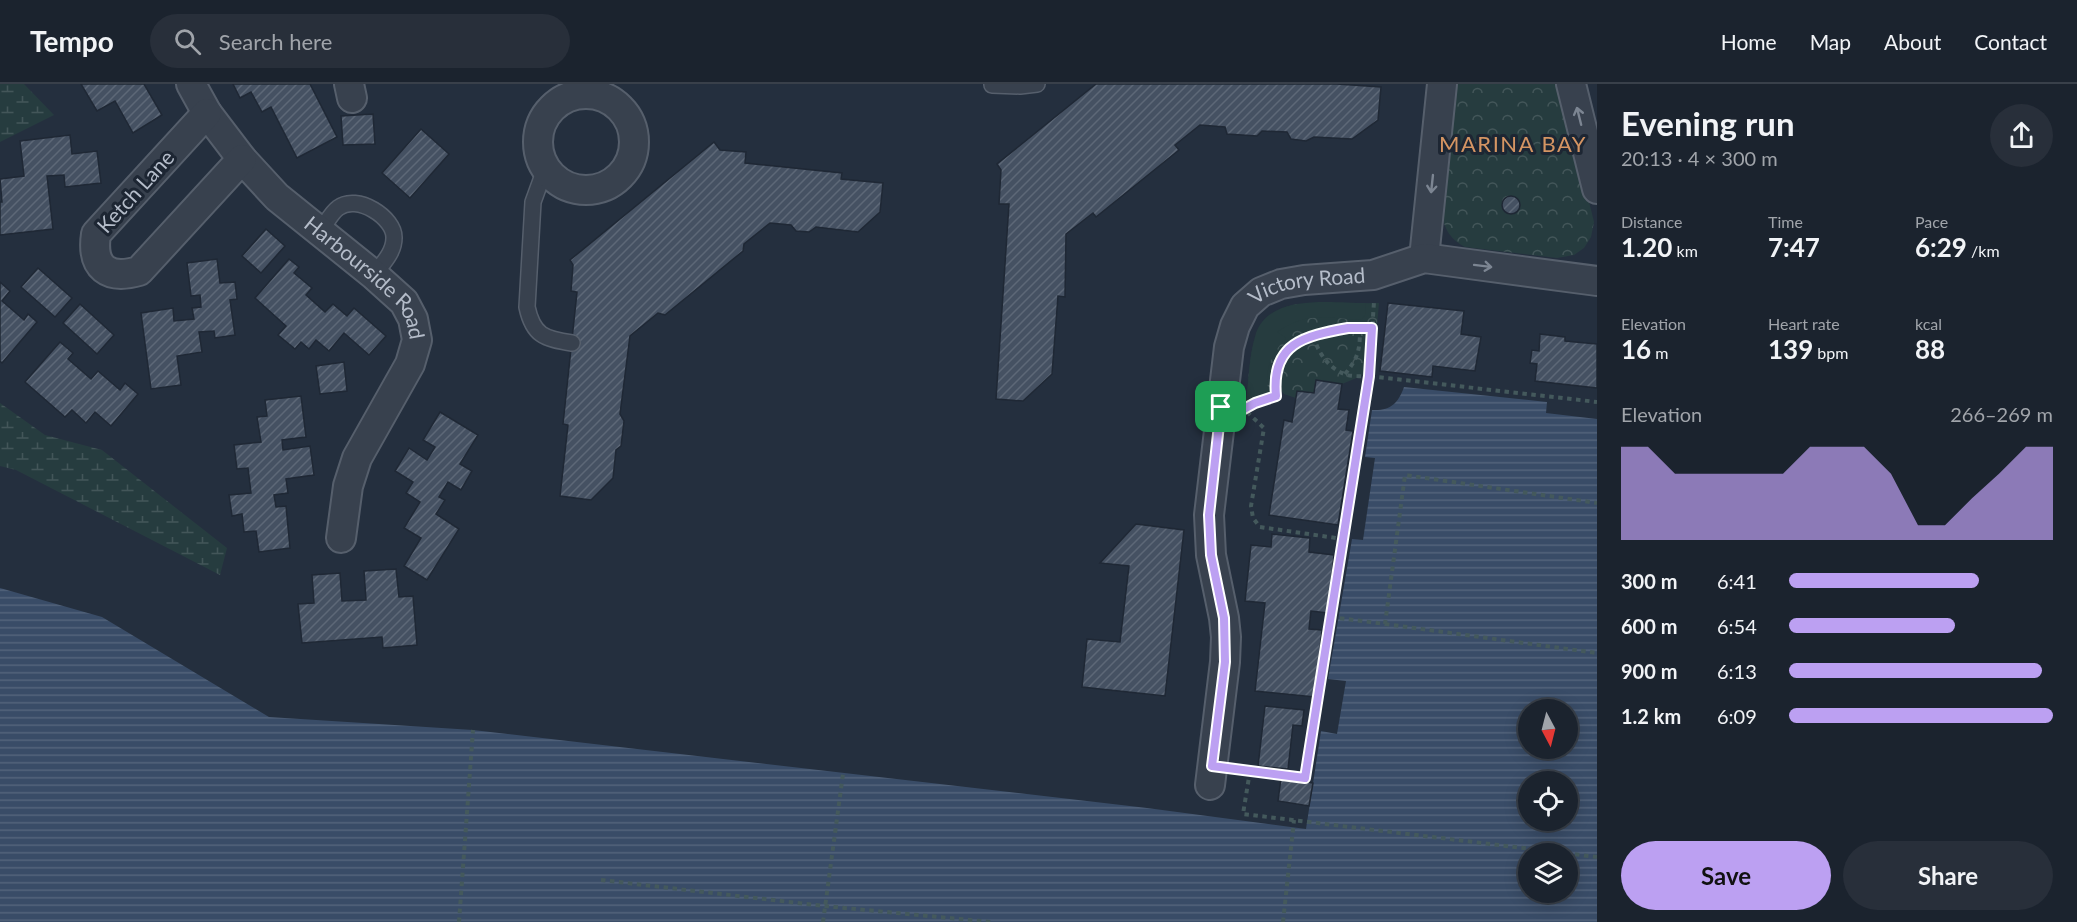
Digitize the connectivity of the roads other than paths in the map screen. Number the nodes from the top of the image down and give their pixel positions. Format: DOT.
graph roads {
  1 [pos="191,84"];
  2 [pos="989,84"];
  3 [pos="1037,84"];
  4 [pos="1442,84"];
  5 [pos="1571,84"];
  6 [pos="599,90"];
  7 [pos="559,92"];
  8 [pos="207,113"];
  9 [pos="242,159"];
  10 [pos="545,169"];
  11 [pos="1597,189"];
  12 [pos="321,230"];
  13 [pos="1425,258"];
  14 [pos="374,274"];
  15 [pos="1597,281"];
  16 [pos="572,343"];
  17 [pos="341,538"];
  18 [pos="1211,775"];
  1 -- 8 [label="street, Harbourside Road"];
  2 -- 3 [label="lane"];
  4 -- 13 [label="street, one-way"];
  11 -- 5 [label="street, one-way"];
  6 -- 7 [label="street"];
  6 -- 10 [label="street"];
  7 -- 10 [label="street"];
  8 -- 9 [label="street, Harbourside Road"];
  8 -- 9 [label="street, Ketch Lane"];
  9 -- 12 [label="street, Harbourside Road"];
  10 -- 16 [label="lane"];
  12 -- 14 [label="street, Harbourside Road"];
  12 -- 14 [label="lane"];
  13 -- 15 [label="street, Victory Road, one-way"];
  13 -- 18 [label="street, Victory Road"];
  14 -- 17 [label="street, Harbourside Road"];
}
